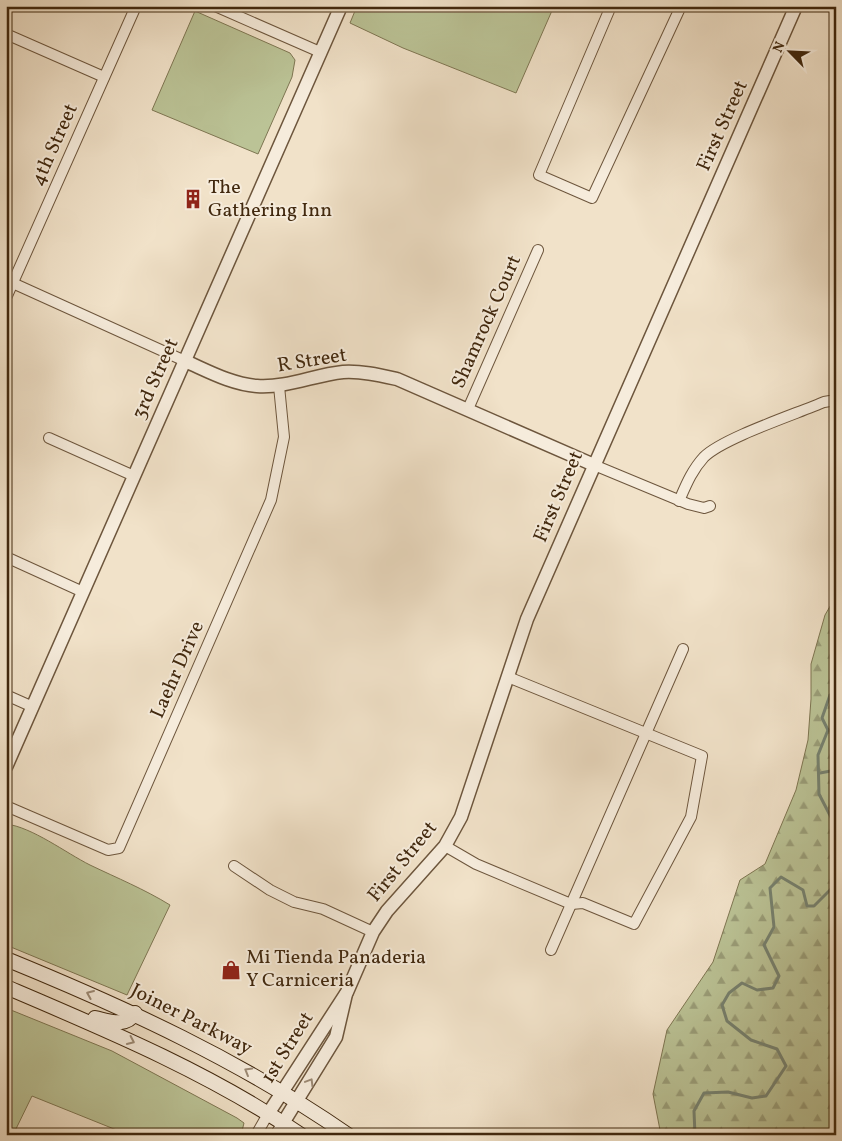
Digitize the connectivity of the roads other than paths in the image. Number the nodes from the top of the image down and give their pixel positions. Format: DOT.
graph roads {
  1 [pos="136,6"];
  2 [pos="215,6"];
  3 [pos="340,6"];
  4 [pos="611,6"];
  5 [pos="681,6"];
  6 [pos="796,6"];
  7 [pos="6,34"];
  8 [pos="320,52"];
  9 [pos="104,77"];
  10 [pos="538,250"];
  11 [pos="10,282"];
  12 [pos="6,298"];
  13 [pos="185,361"];
  14 [pos="279,386"];
  15 [pos="836,400"];
  16 [pos="468,409"];
  17 [pos="49,438"];
  18 [pos="594,465"];
  19 [pos="134,476"];
  20 [pos="679,501"];
  21 [pos="710,506"];
  22 [pos="6,558"];
  23 [pos="84,592"];
  24 [pos="683,649"];
  25 [pos="508,677"];
  26 [pos="6,696"];
  27 [pos="33,707"];
  28 [pos="647,735"];
  29 [pos="6,768"];
  30 [pos="6,806"];
  31 [pos="445,846"];
  32 [pos="234,866"];
  33 [pos="571,904"];
  34 [pos="372,932"];
  35 [pos="551,950"];
  36 [pos="6,959"];
  37 [pos="6,987"];
  38 [pos="347,992"];
  39 [pos="62,1011"];
  40 [pos="134,1013"];
  41 [pos="283,1092"];
  42 [pos="298,1101"];
  43 [pos="268,1114"];
  44 [pos="279,1129"];
  45 [pos="256,1135"];
  46 [pos="301,1135"];
  47 [pos="348,1135"];
  1 -- 9 [label="street, 4th Street"];
  2 -- 8 [label="street"];
  3 -- 8 [label="street, 3rd Street"];
  4 -- 5 [label="street"];
  6 -- 18 [label="street, First Street"];
  7 -- 9 [label="street"];
  8 -- 13 [label="street, 3rd Street"];
  9 -- 11 [label="street, 4th Street"];
  10 -- 16 [label="street, Shamrock Court"];
  11 -- 12 [label="street, 4th Street"];
  11 -- 13 [label="street, R Street"];
  13 -- 14 [label="street, R Street"];
  13 -- 19 [label="street, 3rd Street"];
  14 -- 16 [label="street, R Street"];
  14 -- 30 [label="street, Laehr Drive"];
  15 -- 20 [label="street"];
  16 -- 18 [label="street, R Street"];
  17 -- 19 [label="street"];
  18 -- 20 [label="street, R Street"];
  18 -- 25 [label="street, First Street"];
  19 -- 23 [label="street, 3rd Street"];
  20 -- 21 [label="street, R Street"];
  22 -- 23 [label="street"];
  23 -- 27 [label="street, 3rd Street"];
  24 -- 28 [label="street"];
  25 -- 28 [label="street"];
  25 -- 31 [label="street, First Street"];
  26 -- 27 [label="street"];
  27 -- 29 [label="street, 3rd Street"];
  28 -- 33 [label="street"];
  28 -- 33 [label="street"];
  31 -- 33 [label="street"];
  31 -- 34 [label="street, First Street"];
  32 -- 34 [label="street"];
  33 -- 35 [label="street"];
  34 -- 38 [label="street, First Street"];
  40 -- 36 [label="main road, Joiner Parkway, one-way"];
  37 -- 39 [label="main road"];
  38 -- 41 [label="street, 1st Street"];
  42 -- 38 [label="street, 1st Street, one-way"];
  39 -- 40 [label="main road"];
  39 -- 43 [label="main road, one-way"];
  41 -- 40 [label="main road, Joiner Parkway, one-way"];
  41 -- 42 [label="main road, Joiner Parkway"];
  41 -- 43 [label="street, 1st Street"];
  42 -- 44 [label="street, 1st Street"];
  42 -- 47 [label="main road, Joiner Parkway"];
  43 -- 44 [label="main road"];
  43 -- 45 [label="street, 1st Street"];
  44 -- 46 [label="main road"];
}
